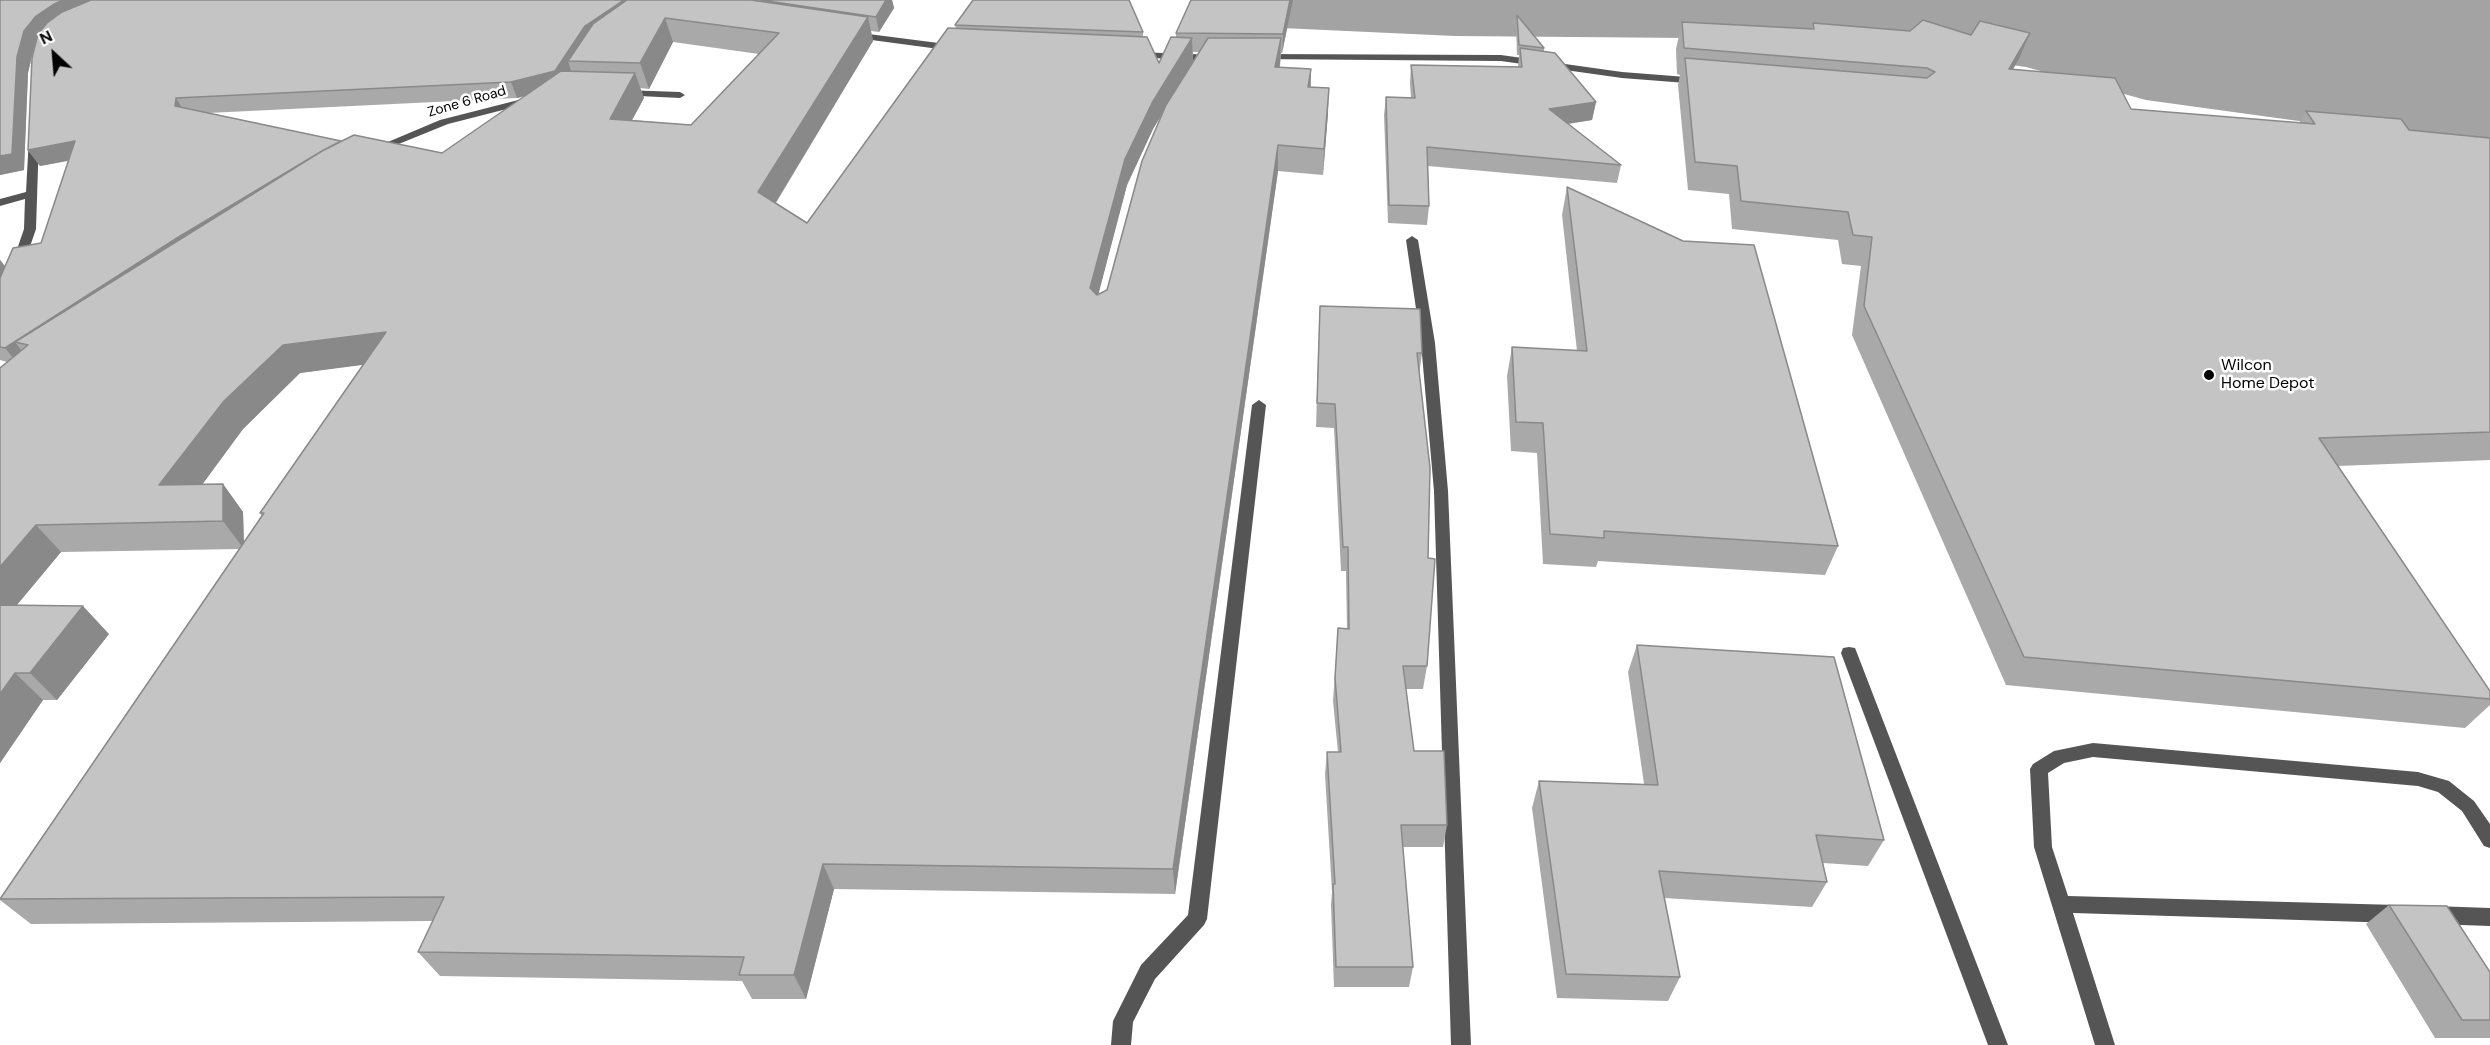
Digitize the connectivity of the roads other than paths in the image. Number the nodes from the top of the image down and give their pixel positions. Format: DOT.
graph roads {
  1 [pos="842,33"];
  2 [pos="967,50"];
  3 [pos="1130,54"];
  4 [pos="1250,57"];
  5 [pos="1227,58"];
  6 [pos="1716,82"];
  7 [pos="612,93"];
  8 [pos="680,95"];
  9 [pos="544,96"];
  10 [pos="35,123"];
  11 [pos="360,158"];
  12 [pos="32,194"];
  13 [pos="0,203"];
  14 [pos="1412,240"];
  15 [pos="14,274"];
  16 [pos="1259,405"];
  17 [pos="1849,653"];
  18 [pos="2490,840"];
  19 [pos="2061,904"];
  20 [pos="2490,917"];
  21 [pos="1121,1045"];
  22 [pos="1461,1045"];
  23 [pos="1998,1045"];
  24 [pos="2105,1045"];
  1 -- 2 [label="street"];
  3 -- 5 [label="street"];
  4 -- 6 [label="street"];
  7 -- 8 [label="street"];
  9 -- 11 [label="street, Zone 6 Road"];
  10 -- 12 [label="street"];
  12 -- 13 [label="street"];
  12 -- 15 [label="street"];
  14 -- 22 [label="street"];
  16 -- 21 [label="street"];
  17 -- 23 [label="street"];
  18 -- 19 [label="street"];
  19 -- 20 [label="street"];
  19 -- 24 [label="street"];
}
